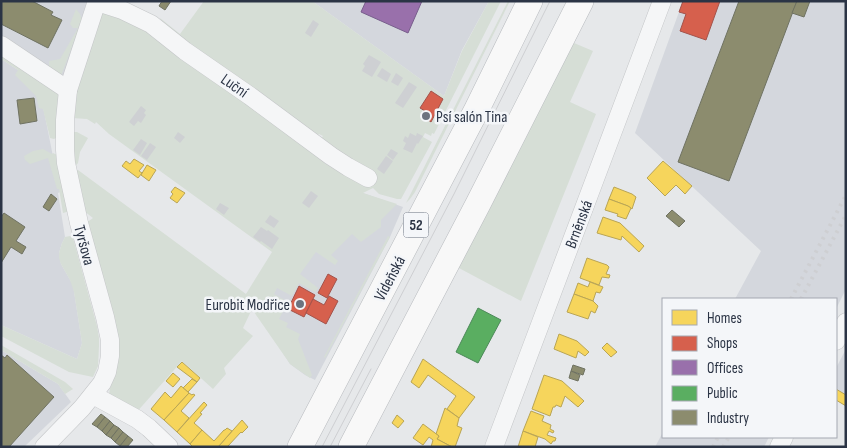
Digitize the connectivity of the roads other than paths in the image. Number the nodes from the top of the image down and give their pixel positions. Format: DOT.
graph roads {
  1 [pos="97,1"];
  2 [pos="530,1"];
  3 [pos="581,1"];
  4 [pos="662,1"];
  5 [pos="1,45"];
  6 [pos="68,90"];
  7 [pos="368,178"];
  8 [pos="846,322"];
  9 [pos="837,339"];
  10 [pos="92,395"];
  11 [pos="44,447"];
  12 [pos="170,447"];
  13 [pos="300,447"];
  14 [pos="351,447"];
  15 [pos="494,447"];
  1 -- 6 [label="street, Tyršova"];
  1 -- 7 [label="street, Luční"];
  2 -- 13 [label="highway, Vídeňská / 52"];
  3 -- 14 [label="highway"];
  4 -- 15 [label="street, Brněnská"];
  5 -- 6 [label="street"];
  6 -- 10 [label="street, Tyršova"];
  8 -- 9 [label="street"];
  10 -- 11 [label="street, Tyršova"];
  10 -- 12 [label="street"];
}
